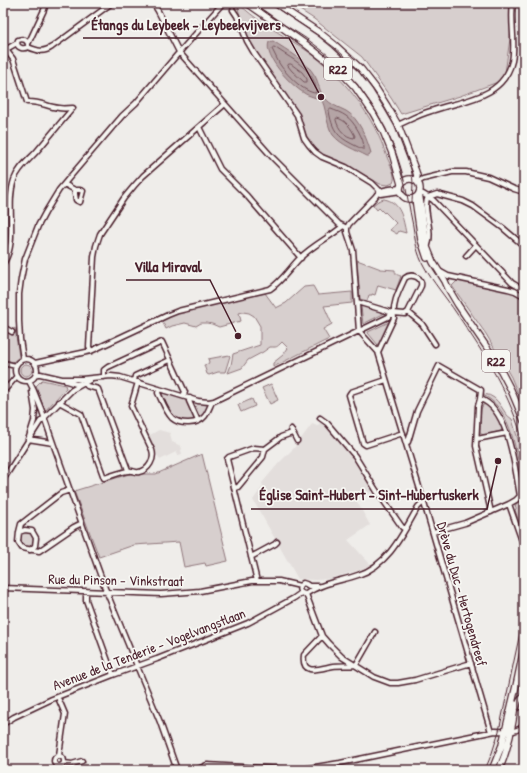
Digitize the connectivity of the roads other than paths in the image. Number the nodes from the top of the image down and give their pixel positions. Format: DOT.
graph roads {
  1 [pos="46,3"];
  2 [pos="112,3"];
  3 [pos="153,3"];
  4 [pos="224,3"];
  5 [pos="247,3"];
  6 [pos="275,3"];
  7 [pos="513,3"];
  8 [pos="233,10"];
  9 [pos="17,43"];
  10 [pos="28,44"];
  11 [pos="4,51"];
  12 [pos="179,52"];
  13 [pos="225,104"];
  14 [pos="398,125"];
  15 [pos="198,127"];
  16 [pos="417,181"];
  17 [pos="64,184"];
  18 [pos="401,188"];
  19 [pos="75,190"];
  20 [pos="381,192"];
  21 [pos="524,192"];
  22 [pos="417,196"];
  23 [pos="428,197"];
  24 [pos="345,227"];
  25 [pos="476,245"];
  26 [pos="524,246"];
  27 [pos="427,247"];
  28 [pos="466,256"];
  29 [pos="300,258"];
  30 [pos="3,264"];
  31 [pos="439,271"];
  32 [pos="512,283"];
  33 [pos="448,288"];
  34 [pos="508,289"];
  35 [pos="524,290"];
  36 [pos="524,296"];
  37 [pos="357,302"];
  38 [pos="409,310"];
  39 [pos="393,312"];
  40 [pos="3,327"];
  41 [pos="359,331"];
  42 [pos="12,332"];
  43 [pos="435,344"];
  44 [pos="91,351"];
  45 [pos="378,352"];
  46 [pos="23,359"];
  47 [pos="170,360"];
  48 [pos="3,363"];
  49 [pos="35,363"];
  50 [pos="16,366"];
  51 [pos="36,373"];
  52 [pos="17,376"];
  53 [pos="104,377"];
  54 [pos="386,380"];
  55 [pos="29,381"];
  56 [pos="83,381"];
  57 [pos="136,382"];
  58 [pos="31,386"];
  59 [pos="159,389"];
  60 [pos="3,392"];
  61 [pos="184,396"];
  62 [pos="190,398"];
  63 [pos="480,399"];
  64 [pos="59,402"];
  65 [pos="212,402"];
  66 [pos="42,411"];
  67 [pos="35,412"];
  68 [pos="44,418"];
  69 [pos="320,418"];
  70 [pos="198,421"];
  71 [pos="524,421"];
  72 [pos="507,433"];
  73 [pos="403,434"];
  74 [pos="29,439"];
  75 [pos="477,439"];
  76 [pos="297,441"];
  77 [pos="406,442"];
  78 [pos="53,444"];
  79 [pos="265,449"];
  80 [pos="128,470"];
  81 [pos="3,480"];
  82 [pos="234,488"];
  83 [pos="70,490"];
  84 [pos="524,492"];
  85 [pos="520,496"];
  86 [pos="424,503"];
  87 [pos="509,504"];
  88 [pos="490,512"];
  89 [pos="82,523"];
  90 [pos="405,529"];
  91 [pos="20,532"];
  92 [pos="433,532"];
  93 [pos="277,542"];
  94 [pos="524,542"];
  95 [pos="524,547"];
  96 [pos="30,550"];
  97 [pos="251,557"];
  98 [pos="257,581"];
  99 [pos="300,586"];
  100 [pos="3,588"];
  101 [pos="86,591"];
  102 [pos="306,591"];
  103 [pos="107,592"];
  104 [pos="375,632"];
  105 [pos="322,636"];
  106 [pos="524,648"];
  107 [pos="471,663"];
  108 [pos="356,665"];
  109 [pos="137,666"];
  110 [pos="113,675"];
  111 [pos="516,686"];
  112 [pos="524,695"];
  113 [pos="60,700"];
  114 [pos="513,720"];
  115 [pos="3,724"];
  116 [pos="524,725"];
  117 [pos="508,731"];
  118 [pos="491,732"];
  119 [pos="59,755"];
  120 [pos="82,761"];
  121 [pos="64,763"];
  122 [pos="177,770"];
  123 [pos="196,770"];
  124 [pos="492,770"];
  125 [pos="499,770"];
  1 -- 10 [label="street"];
  2 -- 10 [label="street"];
  3 -- 12 [label="street"];
  4 -- 12 [label="street"];
  5 -- 18 [label="main road, R22"];
  6 -- 14 [label="main road, R22"];
  7 -- 14 [label="street"];
  8 -- 20 [label="street"];
  9 -- 10 [label="street"];
  9 -- 10 [label="street"];
  9 -- 11 [label="street"];
  11 -- 30 [label="street"];
  12 -- 13 [label="street"];
  12 -- 17 [label="street"];
  13 -- 15 [label="street"];
  13 -- 24 [label="street"];
  14 -- 16 [label="main road, R22"];
  15 -- 29 [label="street"];
  15 -- 44 [label="street"];
  16 -- 18 [label="main road"];
  16 -- 21 [label="street"];
  16 -- 22 [label="main road, R22"];
  17 -- 19 [label="street"];
  17 -- 46 [label="street"];
  18 -- 20 [label="street"];
  18 -- 22 [label="main road"];
  20 -- 24 [label="street"];
  22 -- 23 [label="street"];
  22 -- 27 [label="main road, R22"];
  22 -- 33 [label="main road, R22"];
  23 -- 25 [label="street"];
  23 -- 26 [label="street"];
  23 -- 27 [label="street"];
  24 -- 29 [label="street"];
  24 -- 37 [label="street"];
  25 -- 28 [label="street"];
  25 -- 32 [label="street"];
  27 -- 31 [label="main road, R22"];
  29 -- 44 [label="street"];
  31 -- 33 [label="main road, R22"];
  31 -- 34 [label="street"];
  32 -- 34 [label="street"];
  32 -- 35 [label="street"];
  33 -- 71 [label="main road, R22"];
  34 -- 36 [label="street"];
  37 -- 39 [label="street"];
  37 -- 41 [label="street"];
  38 -- 39 [label="street"];
  38 -- 39 [label="street"];
  38 -- 43 [label="street"];
  39 -- 41 [label="street"];
  39 -- 45 [label="street"];
  40 -- 42 [label="street"];
  41 -- 45 [label="street, Drève du Duc - Hertogendreef"];
  41 -- 65 [label="street"];
  44 -- 49 [label="street"];
  45 -- 54 [label="street, Drève du Duc - Hertogendreef"];
  46 -- 49 [label="street"];
  46 -- 50 [label="street"];
  47 -- 53 [label="street"];
  47 -- 57 [label="street"];
  47 -- 61 [label="street"];
  48 -- 50 [label="street"];
  49 -- 51 [label="street"];
  50 -- 52 [label="street"];
  51 -- 55 [label="street"];
  51 -- 56 [label="street"];
  52 -- 55 [label="street"];
  52 -- 60 [label="street"];
  53 -- 56 [label="street"];
  53 -- 57 [label="street"];
  54 -- 73 [label="street, Drève du Duc - Hertogendreef"];
  54 -- 73 [label="street"];
  55 -- 58 [label="street"];
  56 -- 64 [label="street"];
  56 -- 80 [label="street"];
  57 -- 59 [label="street"];
  57 -- 80 [label="street"];
  58 -- 66 [label="street"];
  58 -- 67 [label="street"];
  59 -- 61 [label="street"];
  59 -- 70 [label="street"];
  61 -- 62 [label="street"];
  62 -- 65 [label="street"];
  62 -- 70 [label="street"];
  63 -- 72 [label="street"];
  63 -- 75 [label="street"];
  63 -- 77 [label="street"];
  64 -- 68 [label="street"];
  64 -- 80 [label="street"];
  65 -- 70 [label="street"];
  66 -- 67 [label="street"];
  66 -- 68 [label="street"];
  67 -- 68 [label="street"];
  67 -- 74 [label="street"];
  68 -- 74 [label="street"];
  68 -- 78 [label="street"];
  69 -- 90 [label="street"];
  72 -- 75 [label="street"];
  72 -- 85 [label="street"];
  73 -- 77 [label="street, Drève du Duc - Hertogendreef"];
  74 -- 78 [label="street"];
  74 -- 81 [label="street"];
  75 -- 88 [label="street"];
  76 -- 79 [label="street"];
  77 -- 86 [label="street, Drève du Duc - Hertogendreef"];
  78 -- 83 [label="street"];
  79 -- 82 [label="street"];
  79 -- 82 [label="street"];
  82 -- 97 [label="street"];
  83 -- 89 [label="street"];
  83 -- 91 [label="street"];
  84 -- 85 [label="street"];
  85 -- 87 [label="street"];
  86 -- 90 [label="street"];
  86 -- 92 [label="street, Drève du Duc - Hertogendreef"];
  87 -- 88 [label="street"];
  87 -- 94 [label="street"];
  88 -- 92 [label="street"];
  89 -- 96 [label="street"];
  89 -- 103 [label="street"];
  90 -- 102 [label="street"];
  91 -- 96 [label="street"];
  91 -- 96 [label="street"];
  92 -- 107 [label="street, Drève du Duc - Hertogendreef"];
  93 -- 97 [label="street"];
  94 -- 95 [label="street"];
  97 -- 98 [label="street"];
  98 -- 99 [label="street, Rue du Pinson - Vinkstraat"];
  98 -- 103 [label="street, Rue du Pinson - Vinkstraat"];
  99 -- 102 [label="street"];
  99 -- 102 [label="street, Rue du Pinson - Vinkstraat"];
  100 -- 101 [label="street, Rue du Pinson - Vinkstraat"];
  101 -- 103 [label="street, Rue du Pinson - Vinkstraat"];
  101 -- 110 [label="street"];
  102 -- 105 [label="street"];
  102 -- 109 [label="street, Avenue de la Tenderie - Vogelvangstlaan"];
  103 -- 109 [label="street"];
  104 -- 108 [label="street"];
  105 -- 108 [label="street"];
  105 -- 108 [label="street"];
  106 -- 111 [label="main road"];
  107 -- 108 [label="street"];
  107 -- 118 [label="street, Drève du Duc - Hertogendreef"];
  109 -- 110 [label="street, Avenue de la Tenderie - Vogelvangstlaan"];
  109 -- 122 [label="street"];
  110 -- 115 [label="street, Avenue de la Tenderie - Vogelvangstlaan"];
  111 -- 114 [label="main road"];
  111 -- 117 [label="main road"];
  112 -- 114 [label="street"];
  113 -- 119 [label="street"];
  114 -- 117 [label="main road"];
  116 -- 117 [label="street"];
  117 -- 118 [label="street"];
  117 -- 124 [label="main road"];
  117 -- 125 [label="main road"];
  118 -- 123 [label="street"];
  119 -- 121 [label="street"];
  119 -- 121 [label="street"];
  120 -- 121 [label="street"];
}
